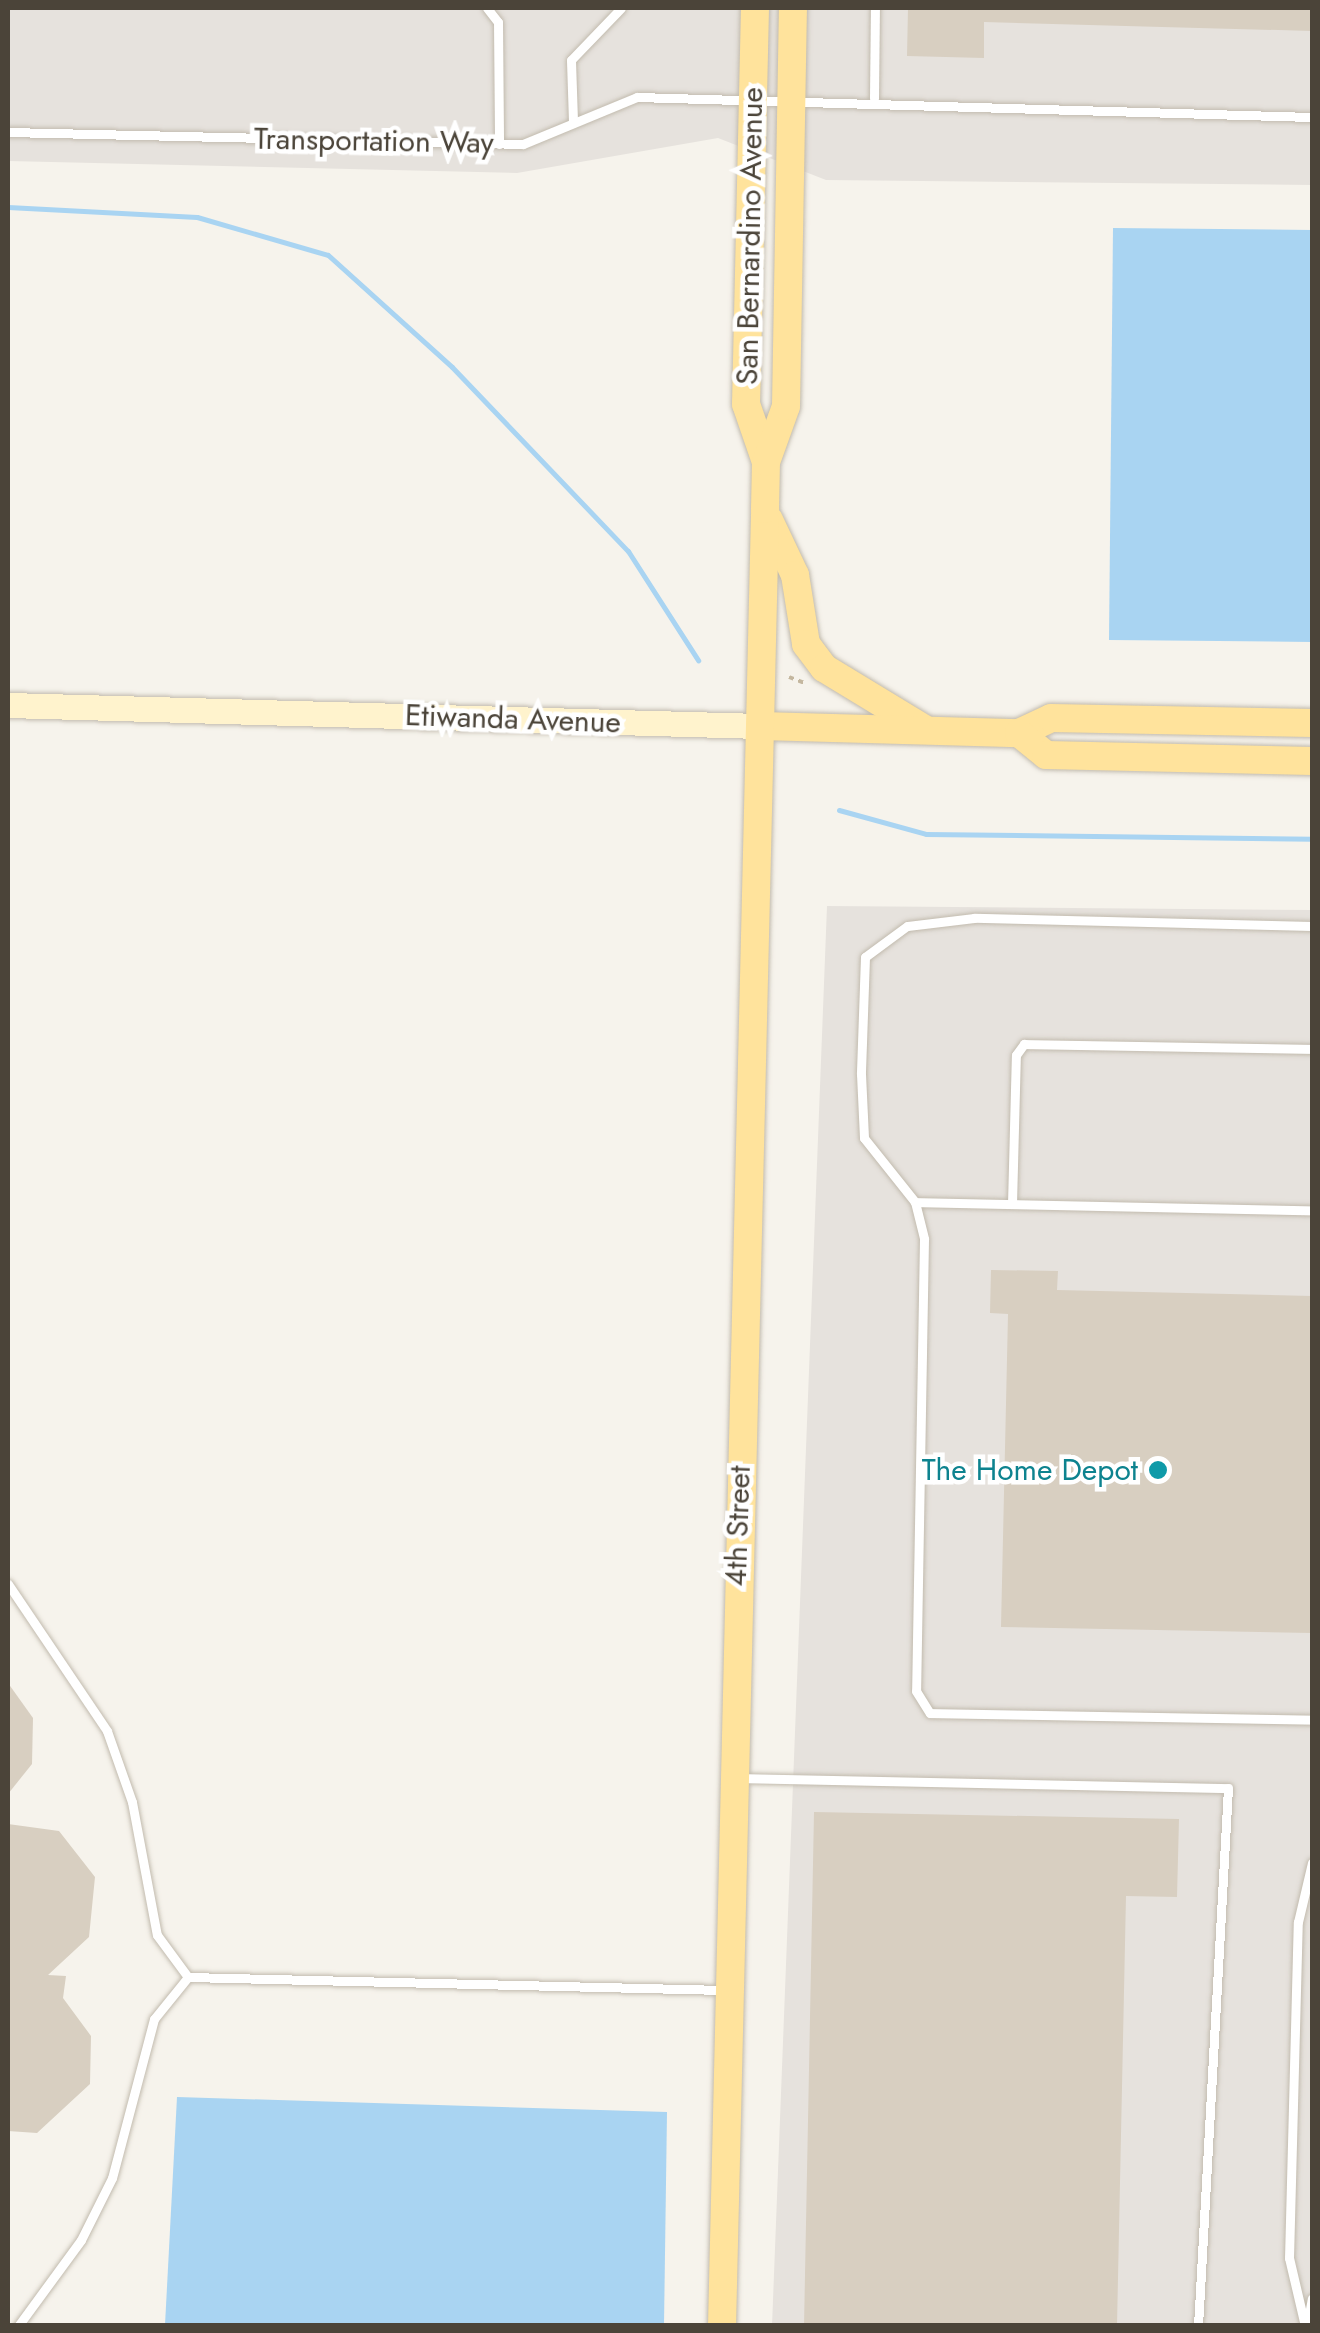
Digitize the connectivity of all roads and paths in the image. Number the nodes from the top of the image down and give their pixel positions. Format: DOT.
graph roads {
  1 [pos="487,8"];
  2 [pos="621,8"];
  3 [pos="755,8"];
  4 [pos="793,8"];
  5 [pos="875,8"];
  6 [pos="753,97"];
  7 [pos="792,98"];
  8 [pos="874,98"];
  9 [pos="1312,116"];
  10 [pos="573,121"];
  11 [pos="8,132"];
  12 [pos="499,144"];
  13 [pos="766,462"];
  14 [pos="765,509"];
  15 [pos="789,676"];
  16 [pos="814,678"];
  17 [pos="8,705"];
  18 [pos="1312,723"];
  19 [pos="761,726"];
  20 [pos="926,730"];
  21 [pos="1019,734"];
  22 [pos="1312,761"];
  23 [pos="1312,926"];
  24 [pos="1312,1049"];
  25 [pos="914,1202"];
  26 [pos="1012,1204"];
  27 [pos="1312,1210"];
  28 [pos="8,1584"];
  29 [pos="1312,1720"];
  30 [pos="731,1778"];
  31 [pos="1312,1863"];
  32 [pos="1298,1922"];
  33 [pos="1312,1922"];
  34 [pos="188,1977"];
  35 [pos="725,1990"];
  36 [pos="1312,2298"];
  37 [pos="18,2326"];
  38 [pos="722,2326"];
  39 [pos="1198,2326"];
  40 [pos="1306,2326"];
  1 -- 12 [label="lane"];
  2 -- 10 [label="lane"];
  3 -- 6 [label="main road, San Bernardino Avenue"];
  4 -- 7 [label="main road, San Bernardino Avenue"];
  5 -- 8 [label="lane"];
  6 -- 7 [label="lane, Transportation Way"];
  6 -- 10 [label="lane, Transportation Way"];
  6 -- 13 [label="main road, San Bernardino Avenue"];
  7 -- 8 [label="lane, Transportation Way"];
  7 -- 13 [label="main road, San Bernardino Avenue"];
  8 -- 9 [label="lane, Transportation Way"];
  10 -- 12 [label="lane, Transportation Way"];
  11 -- 12 [label="lane, Transportation Way"];
  13 -- 14 [label="main road, San Bernardino Avenue"];
  14 -- 19 [label="main road, San Bernardino Avenue"];
  14 -- 20 [label="main road"];
  15 -- 16 [label="path"];
  17 -- 19 [label="main road, Etiwanda Avenue"];
  18 -- 21 [label="main road, Etiwanda Avenue"];
  19 -- 20 [label="main road, Etiwanda Avenue"];
  19 -- 30 [label="main road, 4th Street"];
  20 -- 21 [label="main road, Etiwanda Avenue"];
  21 -- 22 [label="main road, Etiwanda Avenue"];
  23 -- 25 [label="lane"];
  24 -- 26 [label="lane"];
  25 -- 26 [label="lane"];
  25 -- 29 [label="lane"];
  26 -- 27 [label="lane"];
  28 -- 34 [label="lane"];
  30 -- 35 [label="main road, 4th Street"];
  30 -- 39 [label="lane"];
  31 -- 32 [label="lane"];
  32 -- 33 [label="lane"];
  32 -- 40 [label="lane"];
  34 -- 35 [label="lane"];
  34 -- 37 [label="lane"];
  35 -- 38 [label="main road, 4th Street"];
  36 -- 40 [label="lane"];
}
